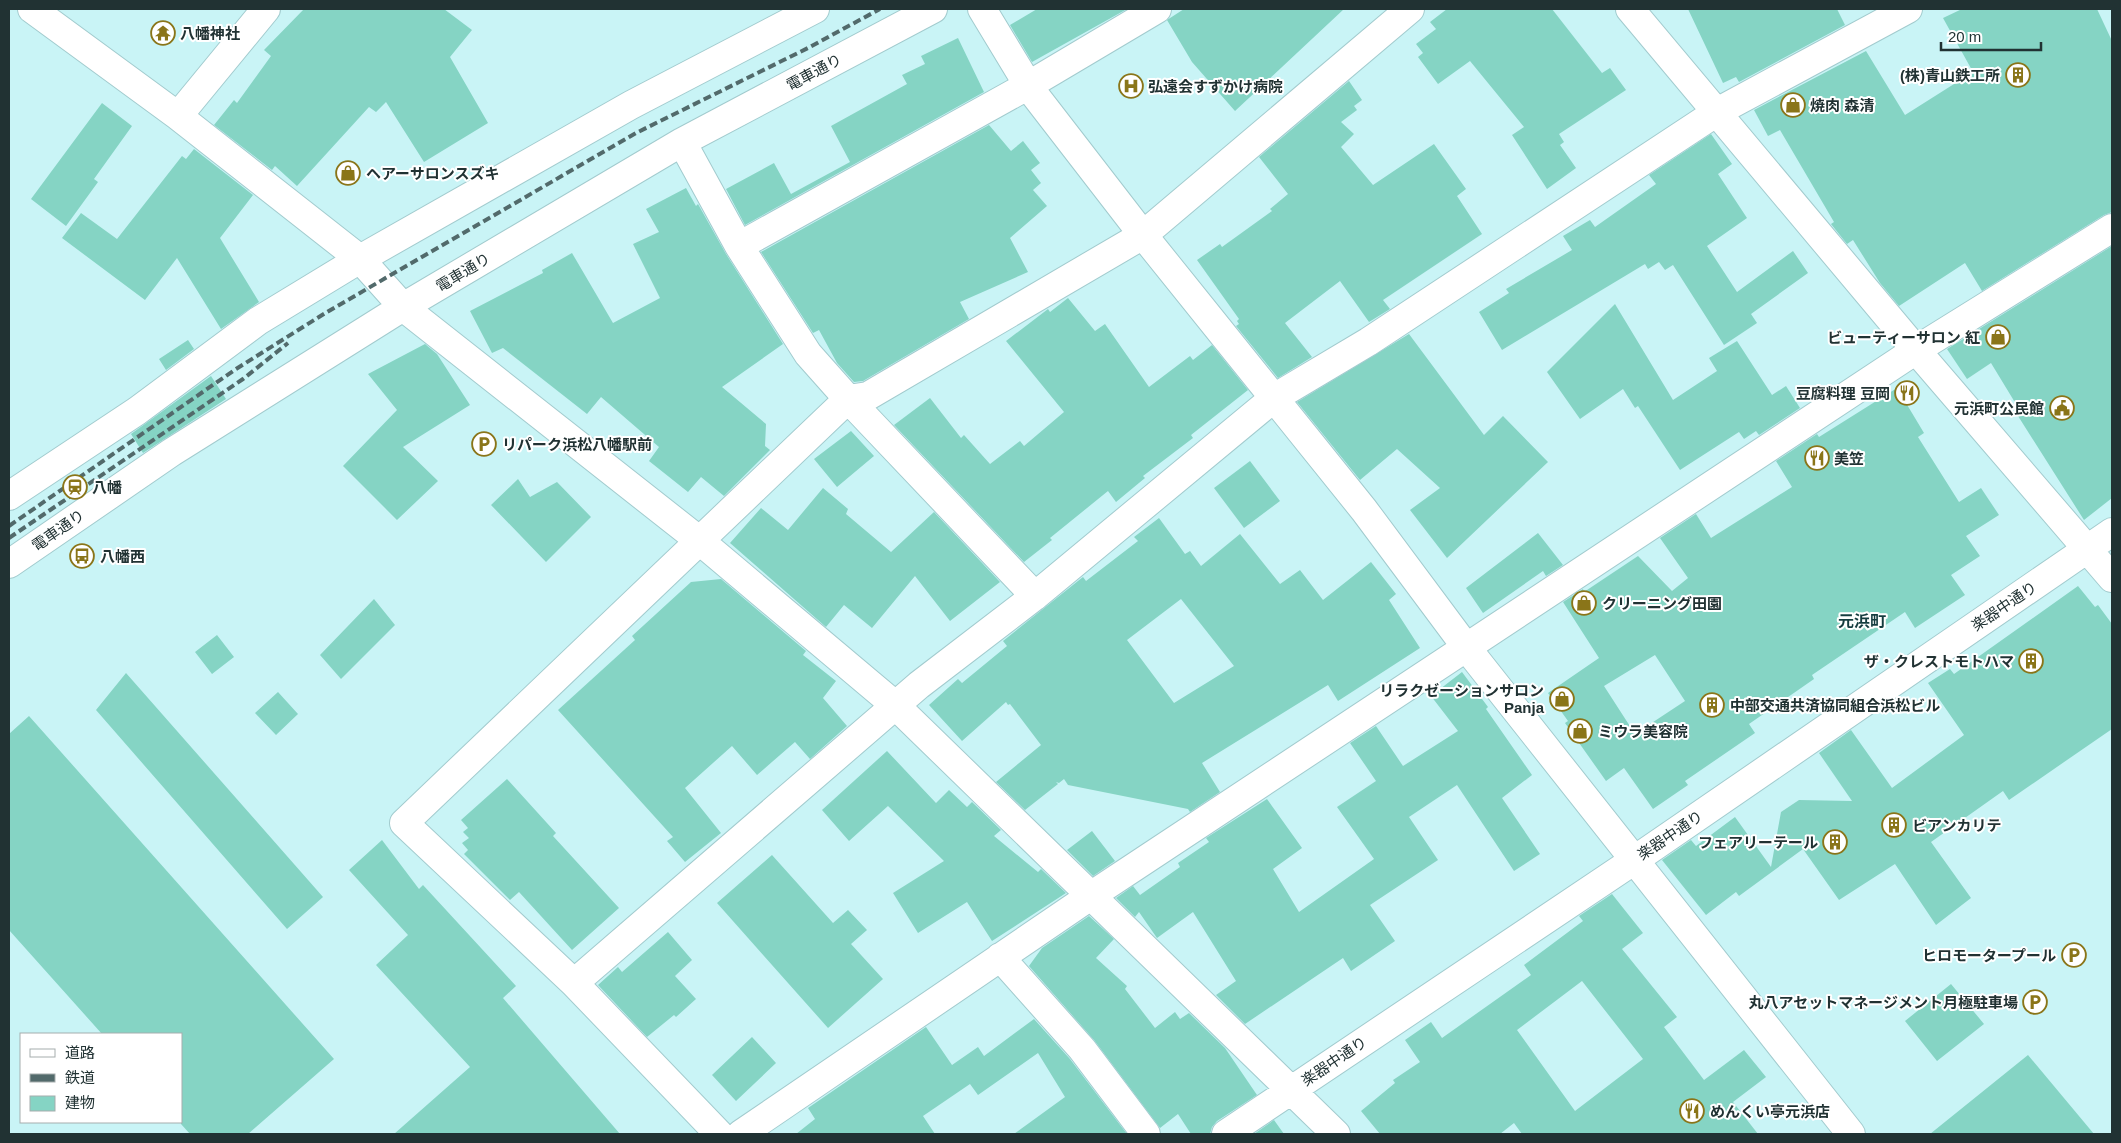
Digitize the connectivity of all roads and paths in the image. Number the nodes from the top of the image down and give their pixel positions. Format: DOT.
graph roads {
  1 [pos="32,9"];
  2 [pos="266,9"];
  3 [pos="815,9"];
  4 [pos="933,9"];
  5 [pos="982,9"];
  6 [pos="1157,9"];
  7 [pos="1410,9"];
  8 [pos="1630,9"];
  9 [pos="1908,9"];
  10 [pos="1029,85"];
  11 [pos="1717,112"];
  12 [pos="178,116"];
  13 [pos="682,142"];
  14 [pos="2112,228"];
  15 [pos="1143,236"];
  16 [pos="739,246"];
  17 [pos="360,259"];
  18 [pos="403,308"];
  19 [pos="1916,350"];
  20 [pos="1274,398"];
  21 [pos="848,399"];
  22 [pos="9,496"];
  23 [pos="2112,532"];
  24 [pos="700,541"];
  25 [pos="2088,548"];
  26 [pos="9,564"];
  27 [pos="2112,578"];
  28 [pos="1034,596"];
  29 [pos="1466,647"];
  30 [pos="896,706"];
  31 [pos="1633,861"];
  32 [pos="1092,895"];
  33 [pos="1000,957"];
  34 [pos="574,983"];
  35 [pos="1291,1090"];
  36 [pos="719,1134"];
  37 [pos="741,1134"];
  38 [pos="1146,1134"];
  39 [pos="1226,1134"];
  40 [pos="1336,1134"];
  41 [pos="1851,1134"];
  1 -- 12 [label="street"];
  2 -- 12 [label="street"];
  3 -- 17 [label="street"];
  4 -- 13 [label="street, 電車通り"];
  5 -- 10 [label="street"];
  6 -- 10 [label="street"];
  7 -- 15 [label="street"];
  8 -- 11 [label="street"];
  9 -- 11 [label="street"];
  10 -- 15 [label="street"];
  10 -- 16 [label="street"];
  11 -- 19 [label="street"];
  11 -- 20 [label="street"];
  12 -- 17 [label="street"];
  13 -- 16 [label="street"];
  13 -- 18 [label="street, 電車通り"];
  14 -- 19 [label="street"];
  15 -- 20 [label="street"];
  15 -- 21 [label="street"];
  16 -- 21 [label="street"];
  17 -- 18 [label="street"];
  17 -- 22 [label="street"];
  18 -- 24 [label="street"];
  18 -- 26 [label="street, 電車通り"];
  19 -- 25 [label="street"];
  19 -- 29 [label="street"];
  20 -- 28 [label="street"];
  20 -- 29 [label="street"];
  21 -- 24 [label="street"];
  21 -- 28 [label="street"];
  23 -- 25 [label="street, 楽器中通り"];
  24 -- 30 [label="street"];
  24 -- 34 [label="street"];
  25 -- 27 [label="street"];
  25 -- 31 [label="street, 楽器中通り"];
  28 -- 30 [label="street"];
  29 -- 31 [label="street"];
  29 -- 32 [label="street"];
  30 -- 32 [label="street"];
  30 -- 34 [label="street"];
  31 -- 35 [label="street, 楽器中通り"];
  31 -- 41 [label="street"];
  32 -- 33 [label="street"];
  32 -- 35 [label="street"];
  33 -- 37 [label="street"];
  33 -- 38 [label="street"];
  34 -- 36 [label="street"];
  35 -- 39 [label="street, 楽器中通り"];
  35 -- 40 [label="street"];
}
